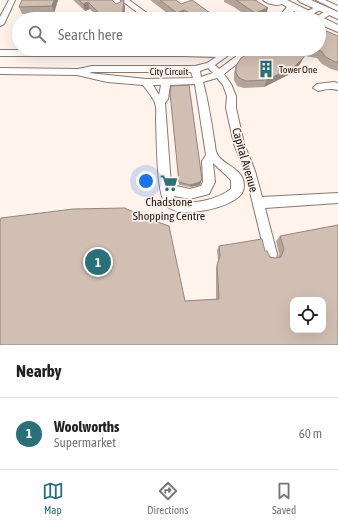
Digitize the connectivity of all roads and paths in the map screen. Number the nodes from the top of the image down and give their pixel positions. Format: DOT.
graph roads {
  1 [pos="12,0"];
  2 [pos="124,0"];
  3 [pos="266,0"];
  4 [pos="303,0"];
  5 [pos="285,3"];
  6 [pos="319,4"];
  7 [pos="141,12"];
  8 [pos="303,12"];
  9 [pos="309,12"];
  10 [pos="335,12"];
  11 [pos="326,23"];
  12 [pos="0,24"];
  13 [pos="326,29"];
  14 [pos="338,30"];
  15 [pos="0,53"];
  16 [pos="12,53"];
  17 [pos="223,56"];
  18 [pos="243,56"];
  19 [pos="208,66"];
  20 [pos="195,69"];
  21 [pos="0,71"];
  22 [pos="78,72"];
  23 [pos="217,75"];
  24 [pos="198,81"];
  25 [pos="146,82"];
  26 [pos="166,82"];
  27 [pos="338,87"];
  28 [pos="318,88"];
  29 [pos="160,103"];
  30 [pos="212,156"];
  31 [pos="168,190"];
  32 [pos="205,190"];
  33 [pos="338,198"];
  34 [pos="216,201"];
  35 [pos="257,203"];
  36 [pos="271,254"];
  1 -- 12 [label="street"];
  2 -- 7 [label="street"];
  3 -- 5 [label="street"];
  4 -- 6 [label="highway"];
  5 -- 8 [label="highway"];
  6 -- 9 [label="street"];
  6 -- 10 [label="highway"];
  11 -- 14 [label="highway"];
  13 -- 14 [label="highway"];
  15 -- 16 [label="street"];
  17 -- 19 [label="street, City Circuit"];
  18 -- 23 [label="street, City Circuit"];
  19 -- 20 [label="street, City Circuit"];
  19 -- 23 [label="street, Capital Avenue"];
  20 -- 22 [label="street, City Circuit"];
  20 -- 24 [label="street"];
  21 -- 22 [label="street, City Circuit"];
  22 -- 25 [label="street, City Circuit"];
  23 -- 24 [label="street, City Circuit"];
  23 -- 35 [label="street, Capital Avenue"];
  24 -- 26 [label="street, City Circuit"];
  24 -- 30 [label="street"];
  25 -- 26 [label="street, City Circuit"];
  25 -- 29 [label="street"];
  26 -- 29 [label="street"];
  27 -- 28 [label="street"];
  29 -- 31 [label="street"];
  30 -- 32 [label="street"];
  30 -- 34 [label="street"];
  31 -- 32 [label="street"];
  31 -- 34 [label="street"];
  32 -- 34 [label="street"];
  33 -- 35 [label="street, Capital Avenue"];
  35 -- 36 [label="street"];
}
